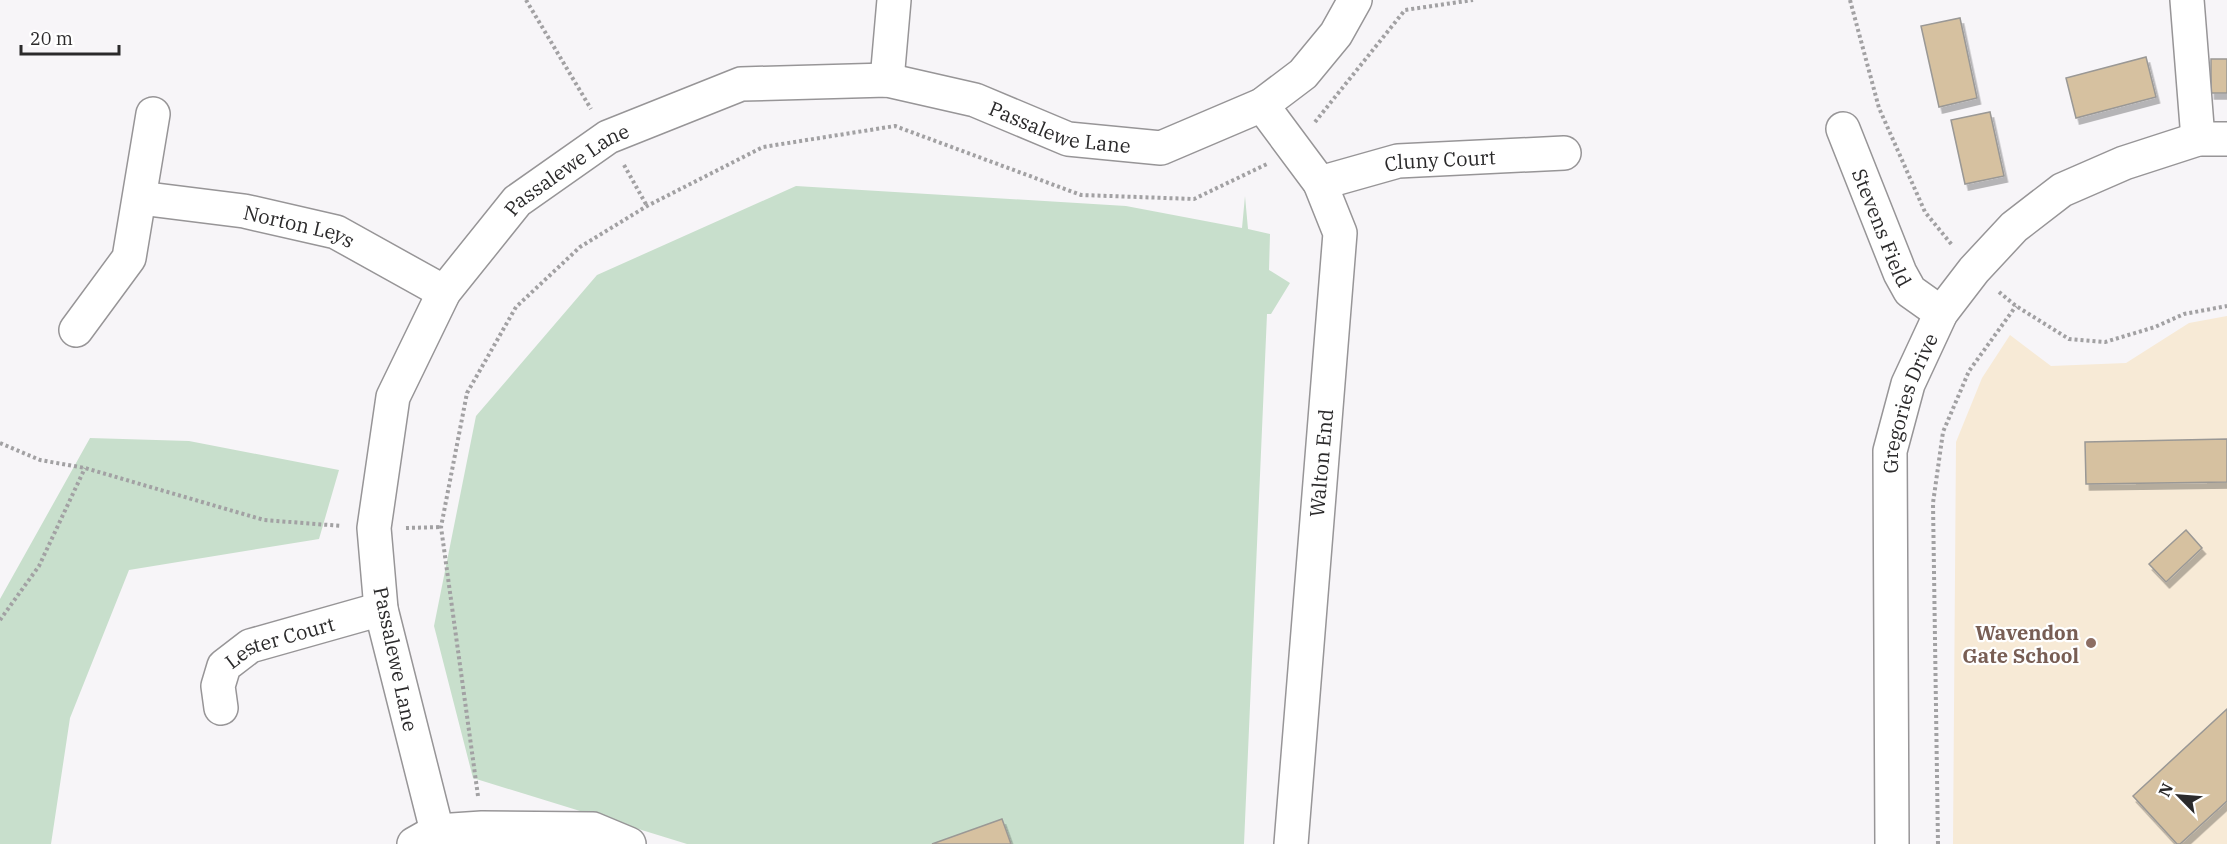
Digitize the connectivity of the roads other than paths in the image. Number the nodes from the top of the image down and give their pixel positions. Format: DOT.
graph roads {
  1 [pos="894,0"];
  2 [pos="1355,0"];
  3 [pos="2187,0"];
  4 [pos="887,80"];
  5 [pos="1262,105"];
  6 [pos="153,114"];
  7 [pos="1843,129"];
  8 [pos="2213,139"];
  9 [pos="1564,153"];
  10 [pos="1320,183"];
  11 [pos="140,198"];
  12 [pos="444,292"];
  13 [pos="1941,313"];
  14 [pos="76,330"];
  15 [pos="381,609"];
  16 [pos="221,708"];
  17 [pos="426,837"];
  18 [pos="629,844"];
  19 [pos="1291,844"];
  20 [pos="1892,844"];
  1 -- 4 [label="street"];
  2 -- 5 [label="street, Passalewe Lane"];
  3 -- 8 [label="street"];
  4 -- 5 [label="street, Passalewe Lane"];
  4 -- 12 [label="street, Passalewe Lane"];
  5 -- 10 [label="street, Walton End"];
  6 -- 11 [label="street"];
  7 -- 13 [label="street, Stevens Field"];
  8 -- 13 [label="street, Gregories Drive"];
  9 -- 10 [label="street, Cluny Court"];
  10 -- 19 [label="street, Walton End"];
  11 -- 12 [label="street, Norton Leys"];
  11 -- 14 [label="street"];
  12 -- 15 [label="street, Passalewe Lane"];
  13 -- 20 [label="street, Gregories Drive"];
  15 -- 16 [label="street, Lester Court"];
  15 -- 17 [label="street, Passalewe Lane"];
  17 -- 18 [label="street"];
}
